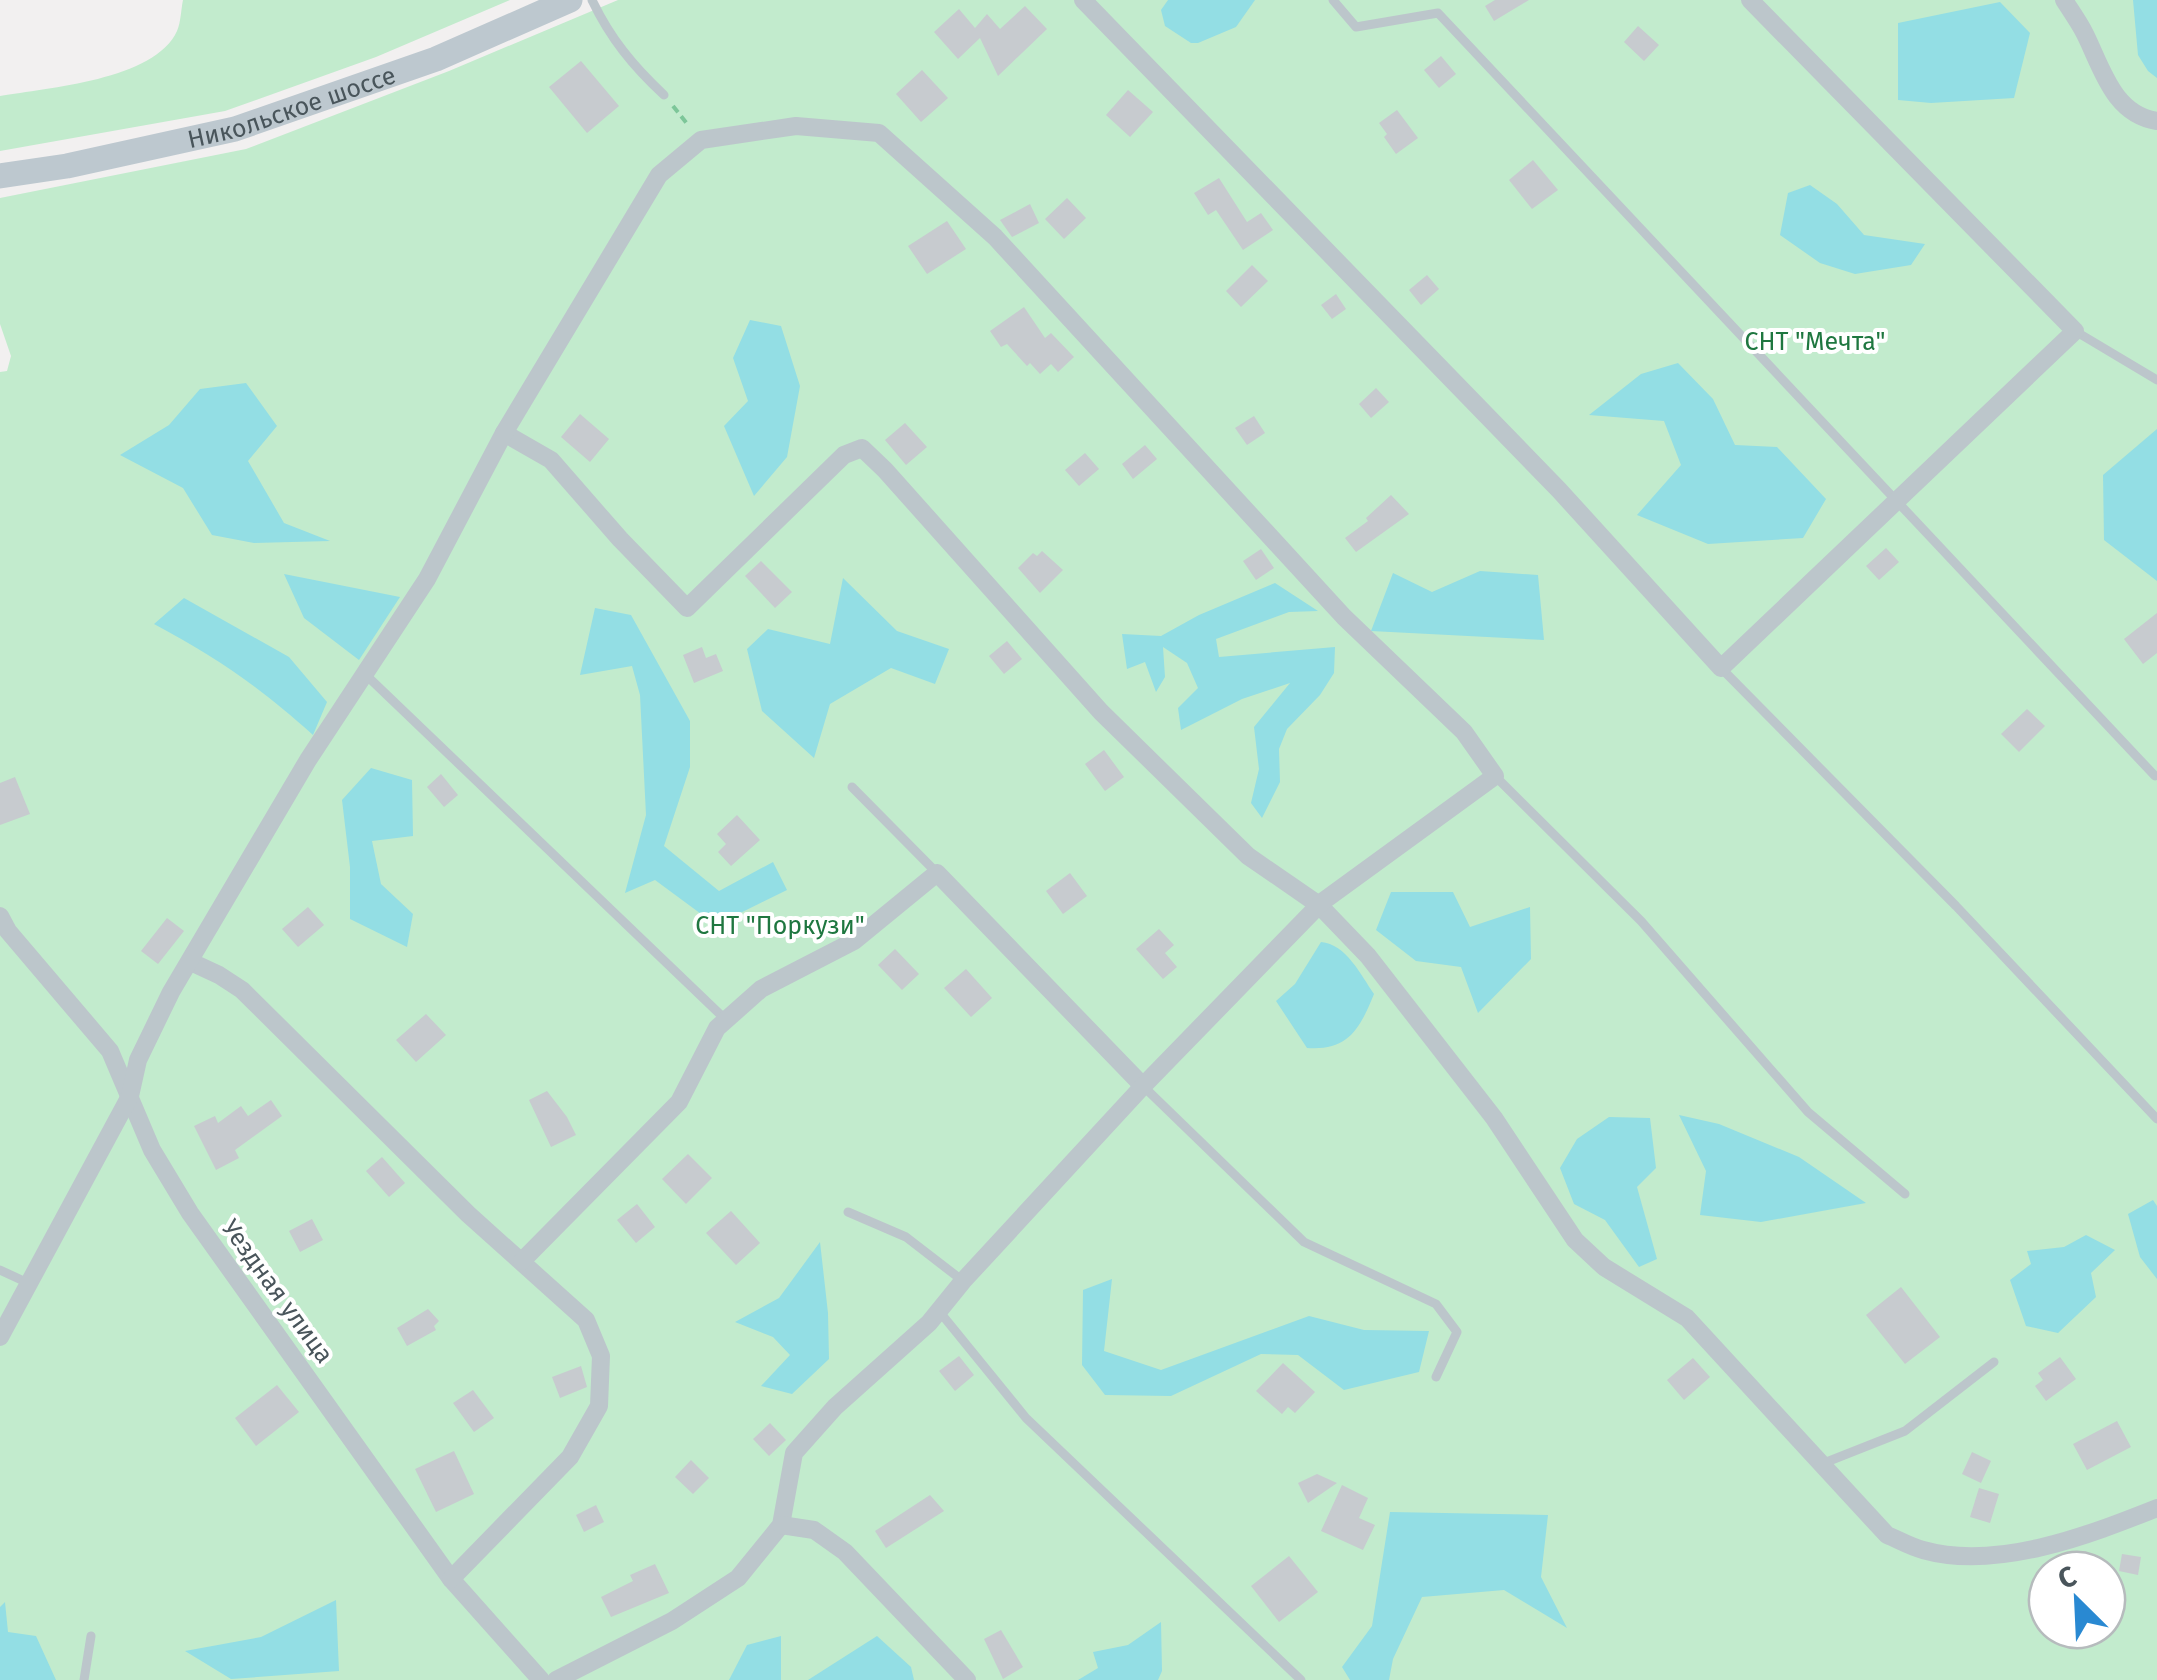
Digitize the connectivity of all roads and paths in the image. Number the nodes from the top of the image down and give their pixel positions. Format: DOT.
graph roads {
  1 [pos="570,0"];
  2 [pos="592,0"];
  3 [pos="1083,0"];
  4 [pos="1334,0"];
  5 [pos="1750,0"];
  6 [pos="2064,0"];
  7 [pos="664,94"];
  8 [pos="2157,121"];
  9 [pos="701,140"];
  10 [pos="0,176"];
  11 [pos="2075,331"];
  12 [pos="2157,380"];
  13 [pos="504,434"];
  14 [pos="1893,500"];
  15 [pos="1721,668"];
  16 [pos="366,675"];
  17 [pos="1496,776"];
  18 [pos="2156,776"];
  19 [pos="852,787"];
  20 [pos="937,873"];
  21 [pos="1319,905"];
  22 [pos="0,916"];
  23 [pos="191,962"];
  24 [pos="726,1020"];
  25 [pos="1143,1086"];
  26 [pos="130,1096"];
  27 [pos="2157,1119"];
  28 [pos="1905,1194"];
  29 [pos="848,1212"];
  30 [pos="522,1261"];
  31 [pos="0,1270"];
  32 [pos="28,1282"];
  33 [pos="963,1282"];
  34 [pos="940,1311"];
  35 [pos="0,1337"];
  36 [pos="1994,1362"];
  37 [pos="1436,1376"];
  38 [pos="1824,1463"];
  39 [pos="2157,1508"];
  40 [pos="782,1525"];
  41 [pos="451,1578"];
  42 [pos="91,1636"];
  43 [pos="84,1680"];
  44 [pos="541,1680"];
  45 [pos="556,1680"];
  46 [pos="967,1680"];
  47 [pos="1300,1680"];
  1 -- 10 [label="main road, Никольское шоссе"];
  2 -- 7 [label="lane"];
  3 -- 15 [label="street"];
  4 -- 14 [label="lane"];
  5 -- 11 [label="street"];
  6 -- 8 [label="street"];
  7 -- 9 [label="path"];
  9 -- 13 [label="street"];
  9 -- 17 [label="street"];
  11 -- 12 [label="lane"];
  11 -- 14 [label="street"];
  13 -- 16 [label="street"];
  13 -- 21 [label="street"];
  14 -- 15 [label="street"];
  14 -- 18 [label="lane"];
  15 -- 27 [label="lane"];
  16 -- 23 [label="street"];
  16 -- 24 [label="lane"];
  17 -- 21 [label="street"];
  17 -- 28 [label="lane"];
  19 -- 20 [label="lane"];
  20 -- 24 [label="street"];
  20 -- 25 [label="street"];
  21 -- 25 [label="street"];
  21 -- 38 [label="street"];
  22 -- 26 [label="street, Уездная улица"];
  23 -- 26 [label="street"];
  23 -- 30 [label="street"];
  24 -- 30 [label="street"];
  25 -- 33 [label="street"];
  25 -- 37 [label="lane"];
  26 -- 32 [label="street"];
  26 -- 41 [label="street, Уездная улица"];
  29 -- 33 [label="lane"];
  30 -- 41 [label="street"];
  31 -- 32 [label="lane"];
  32 -- 35 [label="street"];
  33 -- 34 [label="street"];
  34 -- 40 [label="street"];
  34 -- 47 [label="lane"];
  36 -- 38 [label="lane"];
  38 -- 39 [label="street"];
  40 -- 45 [label="street"];
  40 -- 46 [label="street"];
  41 -- 44 [label="street, Уездная улица"];
  42 -- 43 [label="lane"];
}
